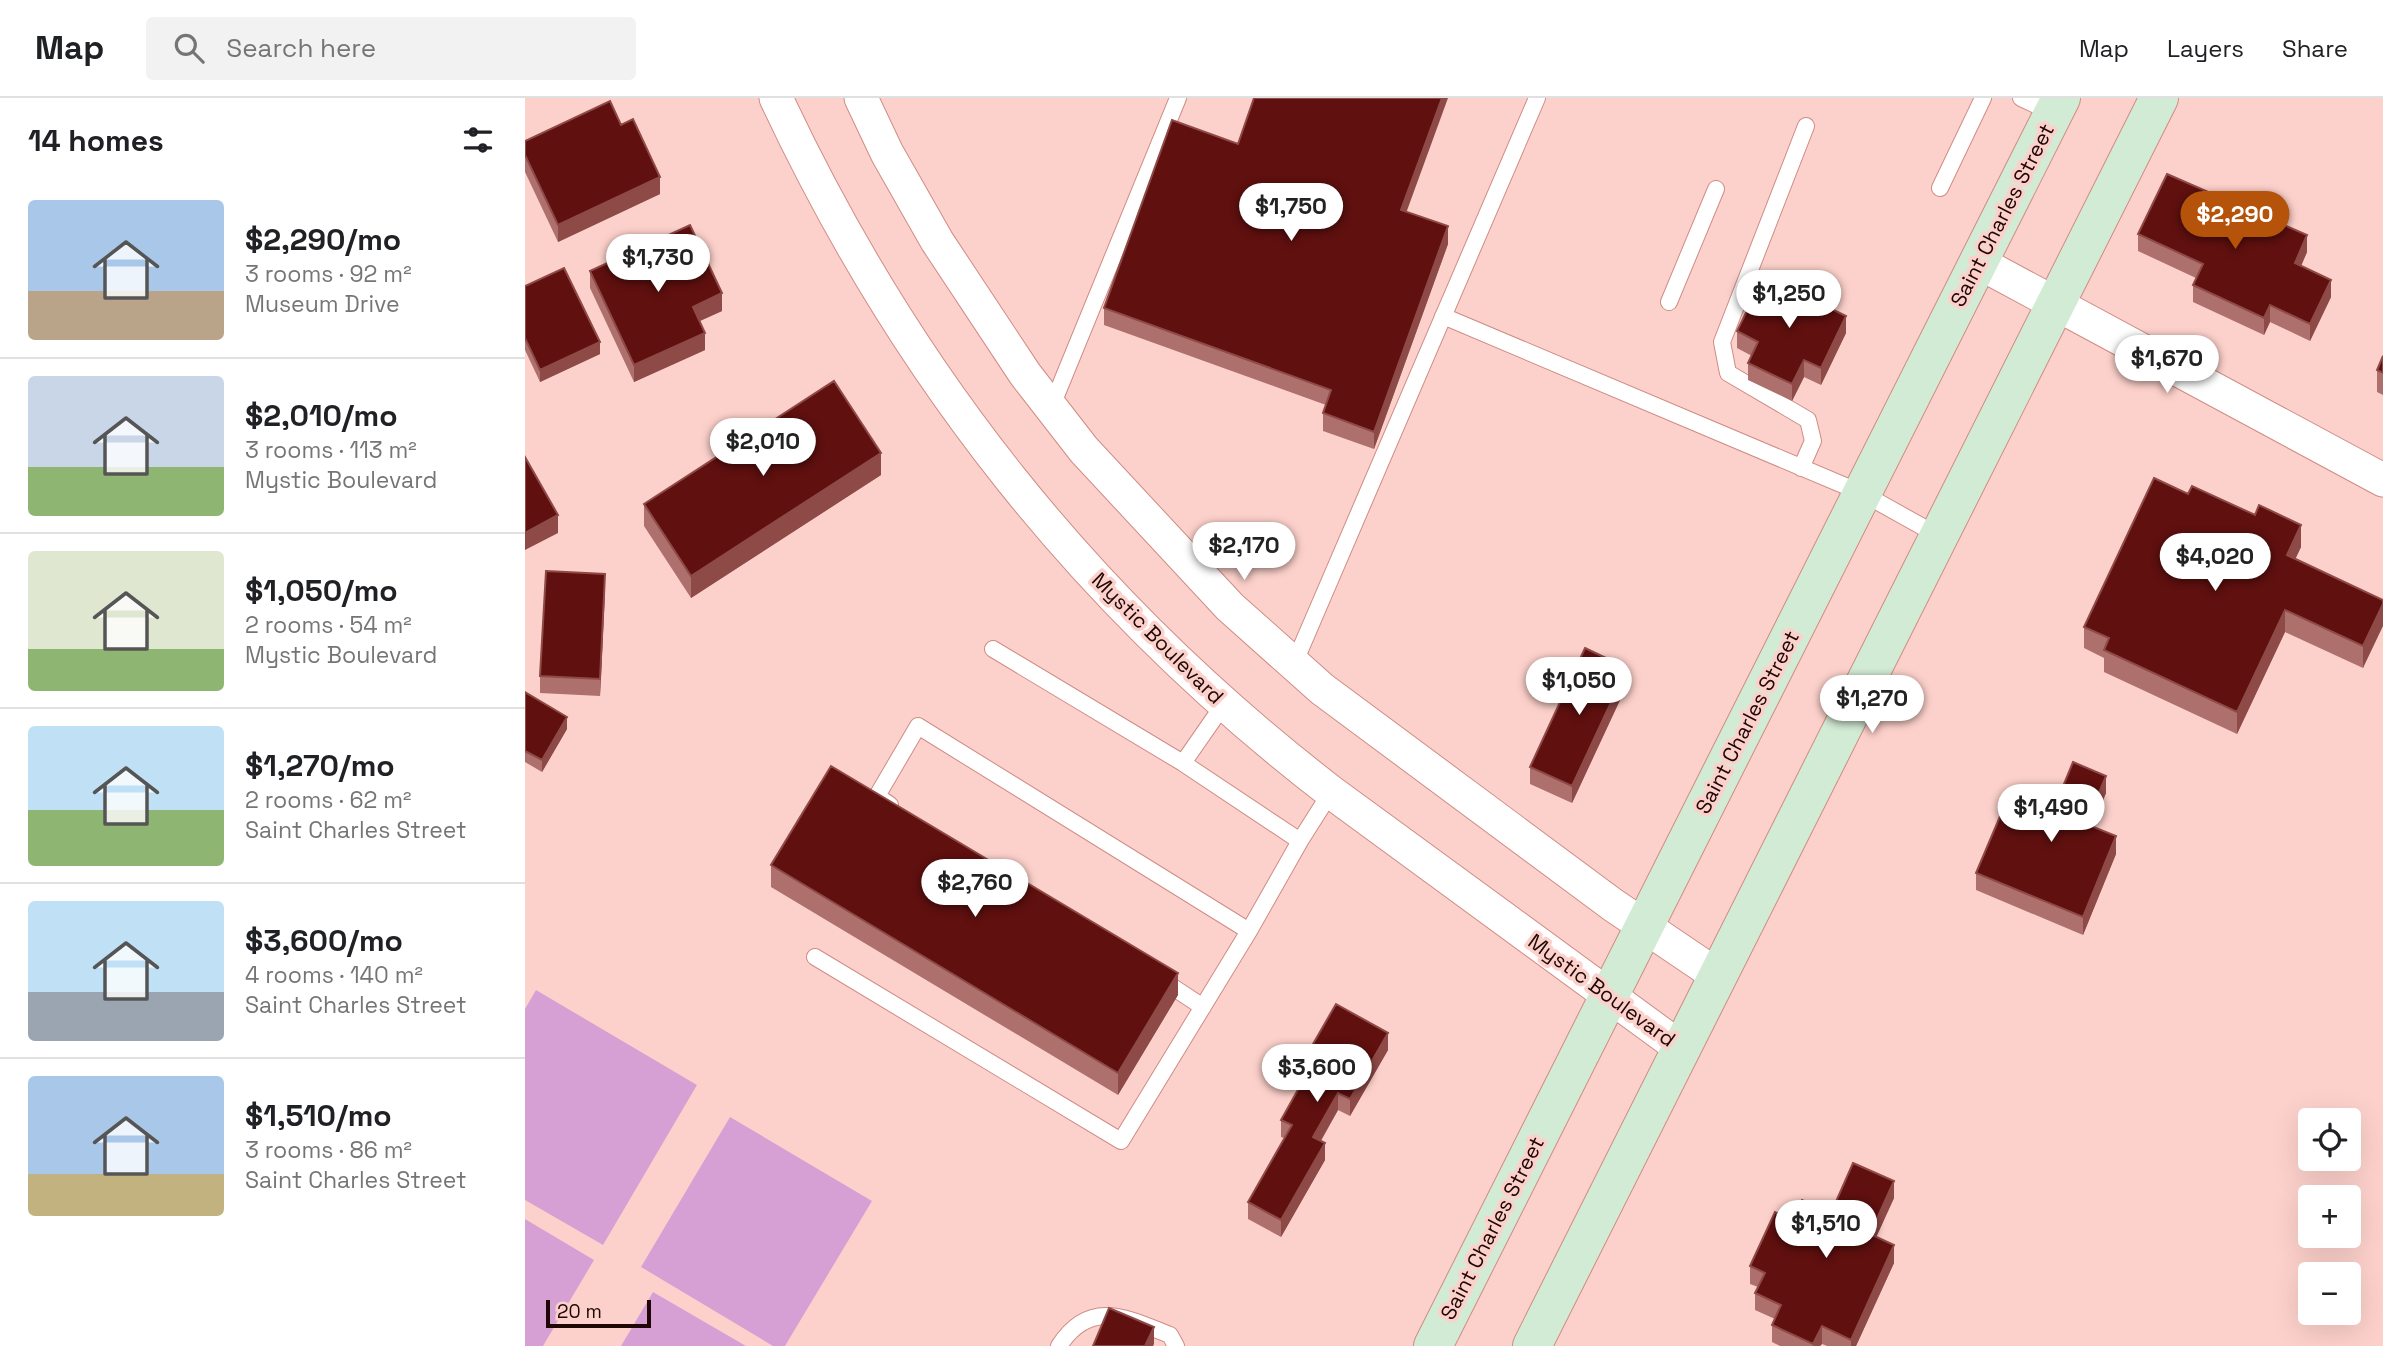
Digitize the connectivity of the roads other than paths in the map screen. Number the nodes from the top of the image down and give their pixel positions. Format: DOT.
graph roads {
  1 [pos="776,98"];
  2 [pos="861,98"];
  3 [pos="1178,98"];
  4 [pos="1538,98"];
  5 [pos="1983,98"];
  6 [pos="2159,98"];
  7 [pos="2045,103"];
  8 [pos="1806,126"];
  9 [pos="1940,188"];
  10 [pos="1716,189"];
  11 [pos="1978,262"];
  12 [pos="1669,302"];
  13 [pos="2055,305"];
  14 [pos="1443,316"];
  15 [pos="1051,408"];
  16 [pos="1801,468"];
  17 [pos="2383,480"];
  18 [pos="1862,493"];
  19 [pos="1939,536"];
  20 [pos="993,649"];
  21 [pos="1294,664"];
  22 [pos="1224,704"];
  23 [pos="1183,763"];
  24 [pos="1331,792"];
  25 [pos="900,811"];
  26 [pos="1300,841"];
  27 [pos="1643,927"];
  28 [pos="1249,931"];
  29 [pos="815,957"];
  30 [pos="1145,969"];
  31 [pos="1718,976"];
  32 [pos="1609,996"];
  33 [pos="1203,1007"];
  34 [pos="1682,1049"];
  35 [pos="1059,1346"];
  36 [pos="1176,1346"];
  37 [pos="1433,1346"];
  38 [pos="1532,1346"];
  1 -- 22 [label="street, Mystic Boulevard"];
  2 -- 15 [label="street"];
  3 -- 15 [label="lane"];
  4 -- 14 [label="lane"];
  5 -- 9 [label="lane"];
  6 -- 13 [label="street"];
  7 -- 11 [label="street, Saint Charles Street"];
  8 -- 16 [label="lane"];
  10 -- 12 [label="lane"];
  11 -- 13 [label="street"];
  11 -- 18 [label="street, Saint Charles Street"];
  13 -- 17 [label="street"];
  13 -- 19 [label="street"];
  14 -- 16 [label="lane"];
  14 -- 21 [label="lane"];
  15 -- 21 [label="street"];
  16 -- 18 [label="lane"];
  18 -- 19 [label="lane"];
  18 -- 27 [label="street, Saint Charles Street"];
  19 -- 31 [label="street"];
  20 -- 23 [label="lane"];
  21 -- 27 [label="street"];
  22 -- 23 [label="lane"];
  22 -- 24 [label="street, Mystic Boulevard"];
  23 -- 26 [label="lane"];
  24 -- 26 [label="lane"];
  24 -- 32 [label="street, Mystic Boulevard"];
  25 -- 28 [label="lane"];
  26 -- 28 [label="lane"];
  27 -- 31 [label="street"];
  27 -- 32 [label="street, Saint Charles Street"];
  28 -- 33 [label="lane"];
  29 -- 33 [label="lane"];
  30 -- 33 [label="lane"];
  31 -- 34 [label="street"];
  32 -- 34 [label="street, Mystic Boulevard"];
  32 -- 37 [label="street, Saint Charles Street"];
  34 -- 38 [label="street"];
  35 -- 36 [label="lane"];
}
